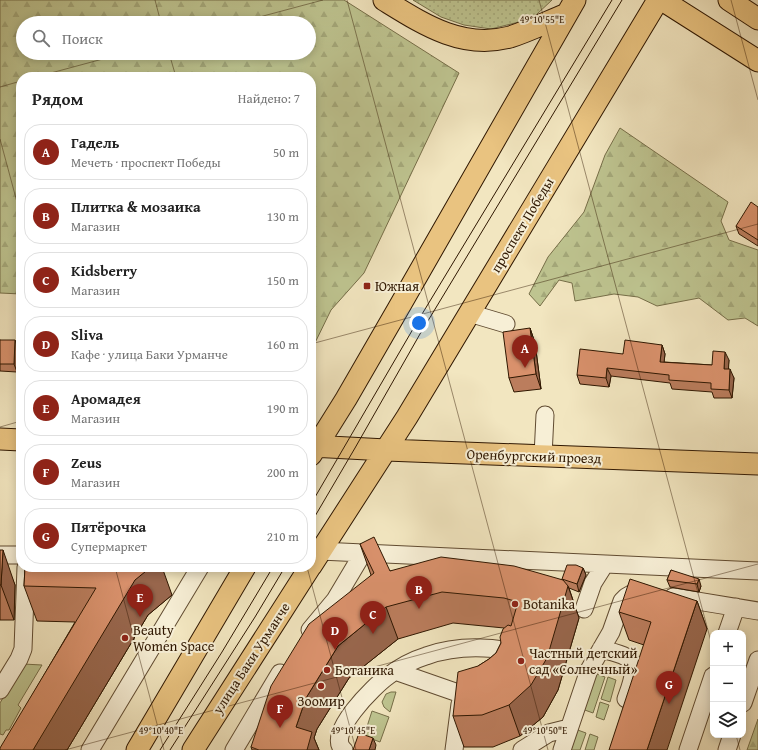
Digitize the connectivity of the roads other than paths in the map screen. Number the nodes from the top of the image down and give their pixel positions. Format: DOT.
graph roads {
  1 [pos="384,0"];
  2 [pos="658,0"];
  3 [pos="662,0"];
  4 [pos="729,0"];
  5 [pos="571,7"];
  6 [pos="758,19"];
  7 [pos="758,61"];
  8 [pos="468,313"];
  9 [pos="506,324"];
  10 [pos="545,415"];
  11 [pos="0,439"];
  12 [pos="16,440"];
  13 [pos="316,444"];
  14 [pos="316,449"];
  15 [pos="386,450"];
  16 [pos="543,456"];
  17 [pos="758,464"];
  18 [pos="363,553"];
  19 [pos="0,555"];
  20 [pos="16,555"];
  21 [pos="316,558"];
  22 [pos="316,561"];
  23 [pos="606,564"];
  24 [pos="758,571"];
  25 [pos="26,572"];
  26 [pos="197,572"];
  27 [pos="240,572"];
  28 [pos="307,572"];
  29 [pos="736,607"];
  30 [pos="584,609"];
  31 [pos="758,611"];
  32 [pos="728,630"];
  33 [pos="601,649"];
  34 [pos="511,650"];
  35 [pos="758,660"];
  36 [pos="395,671"];
  37 [pos="492,685"];
  38 [pos="710,685"];
  39 [pos="0,690"];
  40 [pos="461,694"];
  41 [pos="743,702"];
  42 [pos="621,714"];
  43 [pos="569,728"];
  44 [pos="731,738"];
  45 [pos="90,750"];
  46 [pos="137,750"];
  47 [pos="193,750"];
  48 [pos="234,750"];
  49 [pos="344,750"];
  50 [pos="454,750"];
  51 [pos="522,750"];
  52 [pos="562,750"];
  53 [pos="688,750"];
  54 [pos="727,750"];
  1 -- 5 [label="main road"];
  2 -- 8 [label="main road, проспект Победы"];
  3 -- 7 [label="main road"];
  4 -- 6 [label="main road"];
  5 -- 13 [label="main road"];
  8 -- 9 [label="street"];
  8 -- 15 [label="main road, проспект Победы"];
  10 -- 16 [label="street"];
  11 -- 12 [label="main road"];
  14 -- 15 [label="main road, Оренбургский проезд"];
  15 -- 16 [label="main road, Оренбургский проезд"];
  15 -- 21 [label="main road, улица Баки Урманче"];
  16 -- 17 [label="main road, Оренбургский проезд"];
  18 -- 22 [label="street"];
  18 -- 23 [label="street"];
  18 -- 48 [label="street"];
  19 -- 20 [label="street"];
  23 -- 24 [label="street"];
  23 -- 30 [label="street"];
  25 -- 39 [label="street"];
  26 -- 45 [label="street"];
  27 -- 46 [label="main road"];
  28 -- 47 [label="main road, улица Баки Урманче"];
  29 -- 31 [label="street"];
  29 -- 32 [label="street"];
  29 -- 33 [label="street"];
  33 -- 42 [label="street"];
  33 -- 43 [label="street"];
  34 -- 36 [label="street"];
  35 -- 41 [label="street"];
  36 -- 40 [label="street"];
  36 -- 49 [label="street"];
  37 -- 40 [label="street"];
  38 -- 53 [label="street"];
  40 -- 50 [label="street"];
  43 -- 51 [label="street"];
  43 -- 52 [label="street"];
  44 -- 54 [label="street"];
}
